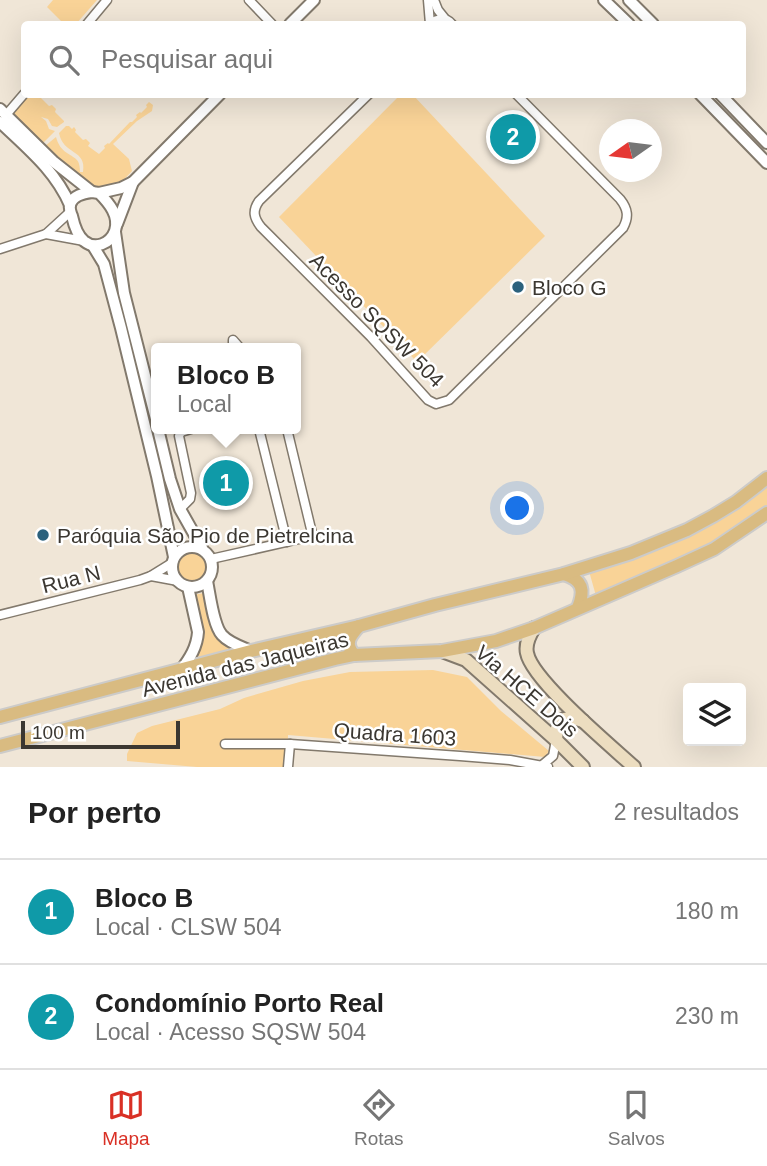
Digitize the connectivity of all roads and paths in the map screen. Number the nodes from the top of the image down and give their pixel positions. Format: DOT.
graph roads {
  1 [pos="107,0"];
  2 [pos="248,0"];
  3 [pos="314,0"];
  4 [pos="428,0"];
  5 [pos="434,0"];
  6 [pos="604,0"];
  7 [pos="629,0"];
  8 [pos="90,21"];
  9 [pos="269,21"];
  10 [pos="293,21"];
  11 [pos="430,21"];
  12 [pos="448,21"];
  13 [pos="626,21"];
  14 [pos="650,21"];
  15 [pos="21,97"];
  16 [pos="216,98"];
  17 [pos="365,98"];
  18 [pos="520,98"];
  19 [pos="704,98"];
  20 [pos="724,98"];
  21 [pos="2,115"];
  22 [pos="767,143"];
  23 [pos="767,163"];
  24 [pos="133,182"];
  25 [pos="96,192"];
  26 [pos="70,208"];
  27 [pos="116,228"];
  28 [pos="46,233"];
  29 [pos="88,243"];
  30 [pos="0,248"];
  31 [pos="151,399"];
  32 [pos="159,434"];
  33 [pos="180,434"];
  34 [pos="260,434"];
  35 [pos="288,434"];
  36 [pos="767,478"];
  37 [pos="180,509"];
  38 [pos="767,513"];
  39 [pos="287,542"];
  40 [pos="202,548"];
  41 [pos="211,559"];
  42 [pos="173,560"];
  43 [pos="564,574"];
  44 [pos="151,576"];
  45 [pos="207,581"];
  46 [pos="183,584"];
  47 [pos="578,608"];
  48 [pos="0,615"];
  49 [pos="359,626"];
  50 [pos="534,628"];
  51 [pos="251,651"];
  52 [pos="442,652"];
  53 [pos="354,655"];
  54 [pos="181,670"];
  55 [pos="0,717"];
  56 [pos="584,721"];
  57 [pos="556,740"];
  58 [pos="225,744"];
  59 [pos="290,744"];
  60 [pos="0,746"];
  61 [pos="488,763"];
  62 [pos="544,766"];
  63 [pos="288,767"];
  64 [pos="583,767"];
  65 [pos="634,767"];
  1 -- 8 [label="street"];
  2 -- 9 [label="street"];
  3 -- 10 [label="street"];
  4 -- 11 [label="street"];
  5 -- 12 [label="street"];
  6 -- 13 [label="street"];
  7 -- 14 [label="street"];
  15 -- 21 [label="street"];
  16 -- 24 [label="street"];
  17 -- 18 [label="street, Acesso SQSW 504"];
  19 -- 23 [label="street"];
  20 -- 22 [label="street"];
  21 -- 25 [label="street"];
  21 -- 26 [label="street"];
  24 -- 25 [label="street"];
  24 -- 27 [label="street"];
  25 -- 26 [label="street"];
  25 -- 27 [label="street"];
  26 -- 28 [label="street"];
  26 -- 29 [label="street"];
  27 -- 29 [label="street"];
  27 -- 31 [label="street"];
  28 -- 29 [label="street"];
  28 -- 30 [label="street"];
  29 -- 42 [label="street"];
  32 -- 37 [label="street"];
  33 -- 37 [label="street"];
  34 -- 39 [label="street"];
  35 -- 39 [label="street"];
  36 -- 43 [label="main road, Avenida das Jaqueiras"];
  37 -- 40 [label="street"];
  38 -- 47 [label="main road, Avenida das Jaqueiras"];
  39 -- 41 [label="street"];
  40 -- 41 [label="street"];
  40 -- 42 [label="street"];
  41 -- 45 [label="street"];
  42 -- 44 [label="street, Rua N"];
  42 -- 46 [label="street"];
  43 -- 47 [label="main road"];
  43 -- 49 [label="main road, Avenida das Jaqueiras"];
  44 -- 46 [label="street, Rua N"];
  44 -- 48 [label="street, Rua N"];
  45 -- 46 [label="street"];
  45 -- 51 [label="street"];
  46 -- 54 [label="street"];
  47 -- 50 [label="main road, Avenida das Jaqueiras"];
  49 -- 51 [label="main road, Avenida das Jaqueiras"];
  49 -- 53 [label="main road"];
  50 -- 52 [label="main road, Avenida das Jaqueiras"];
  50 -- 56 [label="main road, Via HCE Dois"];
  51 -- 54 [label="main road, Avenida das Jaqueiras"];
  52 -- 53 [label="main road, Avenida das Jaqueiras"];
  52 -- 57 [label="main road, Via HCE Dois"];
  53 -- 60 [label="main road, Avenida das Jaqueiras"];
  54 -- 55 [label="main road, Avenida das Jaqueiras"];
  56 -- 57 [label="main road"];
  56 -- 65 [label="main road, Via HCE Dois"];
  57 -- 62 [label="street"];
  57 -- 64 [label="main road, Via HCE Dois"];
  58 -- 59 [label="street, Quadra 1603"];
  59 -- 61 [label="street, Quadra 1603"];
  59 -- 63 [label="street"];
  61 -- 62 [label="street, Quadra 1603"];
}
